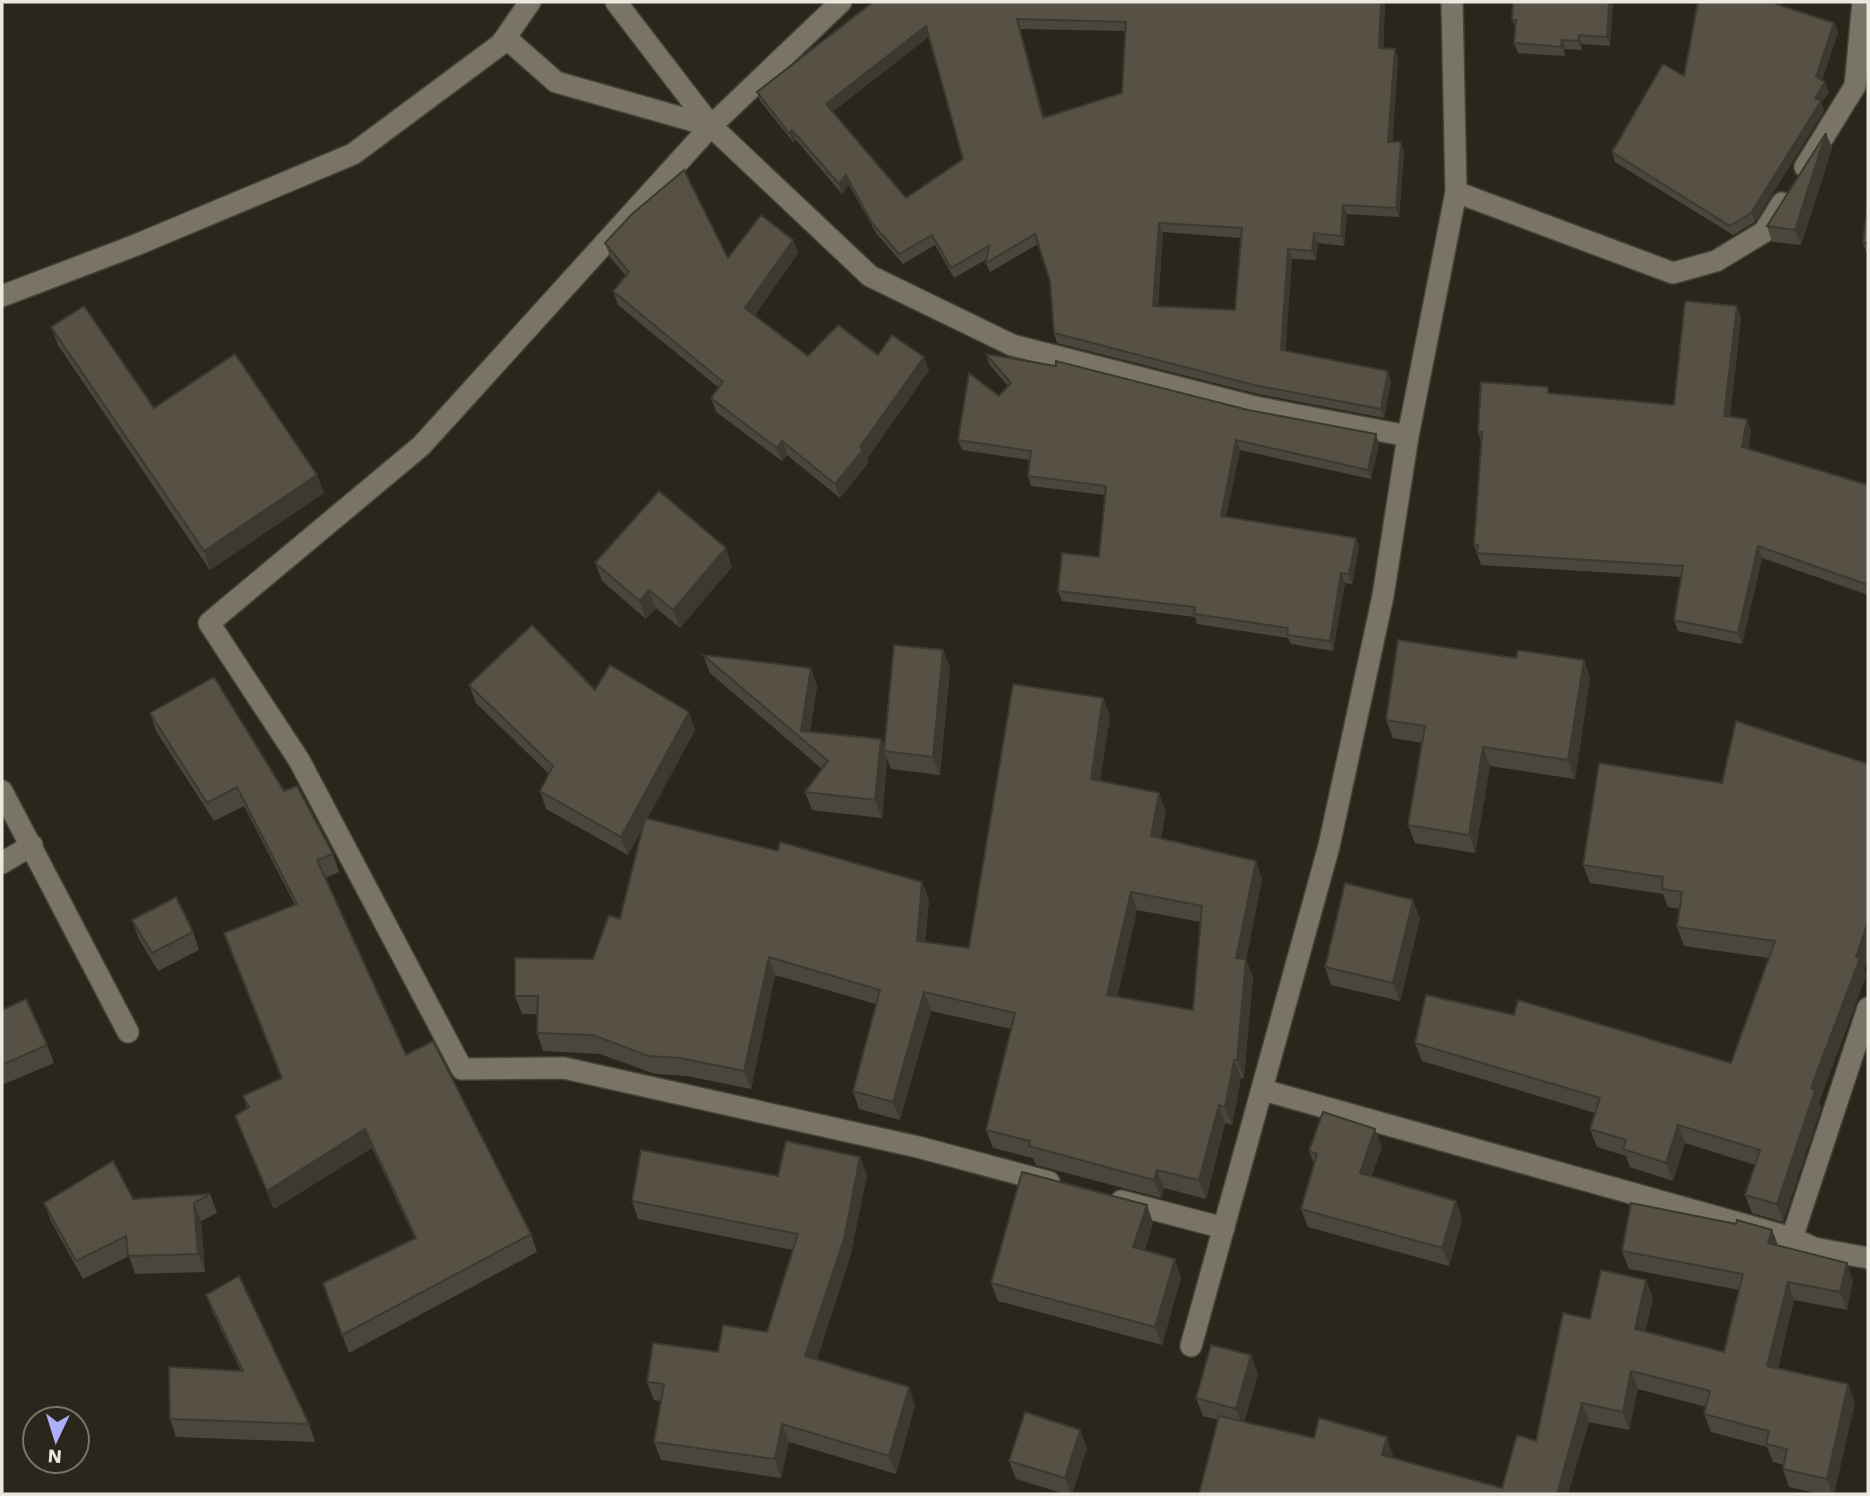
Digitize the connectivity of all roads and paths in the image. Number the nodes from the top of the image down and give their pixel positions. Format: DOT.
graph roads {
  1 [pos="530,2"];
  2 [pos="616,2"];
  3 [pos="841,2"];
  4 [pos="1452,2"];
  5 [pos="1863,2"];
  6 [pos="507,39"];
  7 [pos="711,126"];
  8 [pos="1456,192"];
  9 [pos="2,296"];
  10 [pos="1408,436"];
  11 [pos="2,791"];
  12 [pos="33,845"];
  13 [pos="2,863"];
  14 [pos="1868,1008"];
  15 [pos="128,1032"];
  16 [pos="1264,1090"];
  17 [pos="1064,1186"];
  18 [pos="1104,1196"];
  19 [pos="1224,1228"];
  20 [pos="1792,1238"];
  21 [pos="1868,1258"];
  22 [pos="1191,1346"];
  1 -- 6 [label="street"];
  2 -- 7 [label="street"];
  3 -- 7 [label="street"];
  4 -- 8 [label="street"];
  5 -- 8 [label="street"];
  6 -- 7 [label="street"];
  6 -- 9 [label="street"];
  7 -- 10 [label="street"];
  7 -- 17 [label="street"];
  8 -- 10 [label="street"];
  10 -- 16 [label="street"];
  11 -- 12 [label="street"];
  12 -- 13 [label="street"];
  12 -- 15 [label="street"];
  14 -- 20 [label="street"];
  16 -- 19 [label="street"];
  16 -- 20 [label="street"];
  18 -- 19 [label="street"];
  19 -- 22 [label="street"];
  20 -- 21 [label="street"];
}
